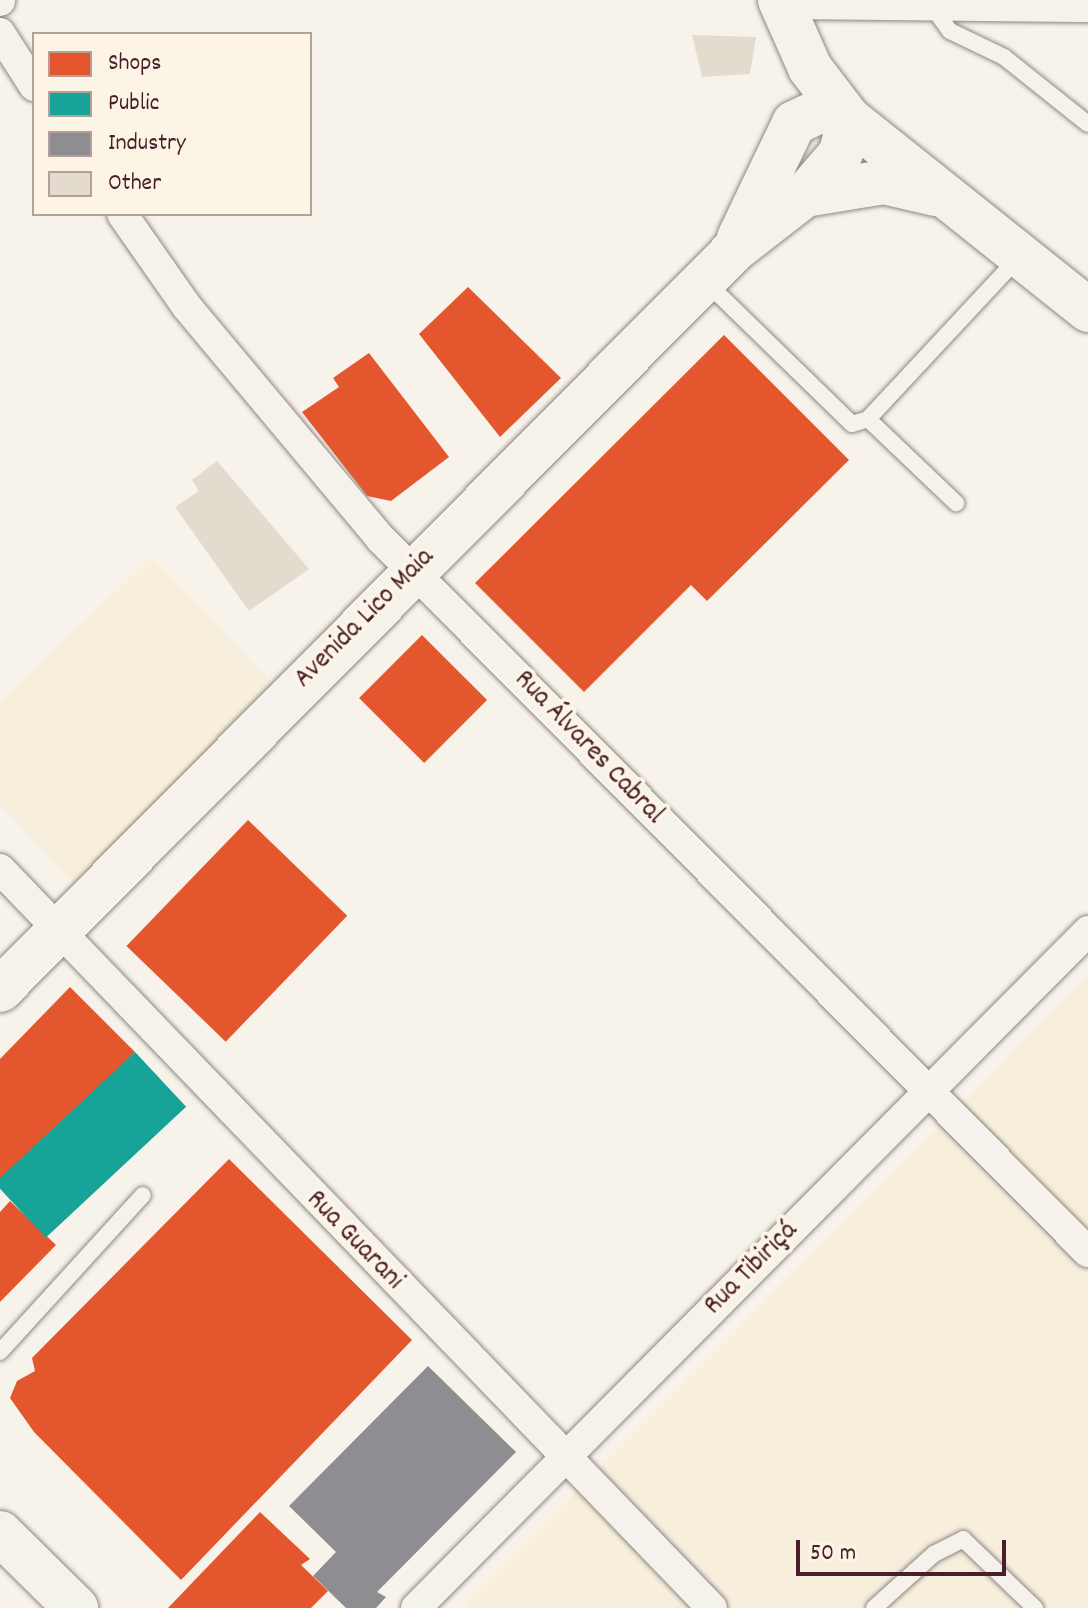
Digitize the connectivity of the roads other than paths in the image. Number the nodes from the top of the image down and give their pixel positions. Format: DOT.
graph roads {
  1 [pos="931,5"];
  2 [pos="782,6"];
  3 [pos="1088,7"];
  4 [pos="0,33"];
  5 [pos="32,83"];
  6 [pos="842,112"];
  7 [pos="1088,124"];
  8 [pos="783,140"];
  9 [pos="805,195"];
  10 [pos="948,198"];
  11 [pos="123,216"];
  12 [pos="1020,256"];
  13 [pos="718,265"];
  14 [pos="1088,310"];
  15 [pos="868,419"];
  16 [pos="956,503"];
  17 [pos="411,570"];
  18 [pos="0,869"];
  19 [pos="1088,931"];
  20 [pos="56,933"];
  21 [pos="0,990"];
  22 [pos="926,1092"];
  23 [pos="143,1195"];
  24 [pos="1088,1252"];
  25 [pos="0,1352"];
  26 [pos="565,1458"];
  27 [pos="0,1533"];
  28 [pos="76,1608"];
  29 [pos="416,1608"];
  30 [pos="712,1608"];
  31 [pos="874,1608"];
  32 [pos="1035,1608"];
  1 -- 2 [label="street"];
  1 -- 3 [label="street"];
  1 -- 7 [label="lane"];
  2 -- 6 [label="street"];
  2 -- 8 [label="street"];
  4 -- 5 [label="street"];
  6 -- 8 [label="street, Avenida Lico Maia"];
  6 -- 9 [label="street, Avenida Lico Maia"];
  6 -- 10 [label="street"];
  8 -- 13 [label="street, Avenida Lico Maia"];
  9 -- 10 [label="street"];
  9 -- 13 [label="street, Avenida Lico Maia"];
  10 -- 12 [label="street"];
  11 -- 17 [label="street, Rua Álvares Cabral"];
  12 -- 14 [label="street"];
  12 -- 15 [label="lane"];
  13 -- 15 [label="lane"];
  13 -- 17 [label="street, Avenida Lico Maia"];
  15 -- 16 [label="lane"];
  17 -- 20 [label="street, Avenida Lico Maia"];
  17 -- 22 [label="street, Rua Álvares Cabral"];
  18 -- 20 [label="street, Rua Guarani"];
  19 -- 22 [label="street, Rua Tibiriçá"];
  20 -- 21 [label="street, Avenida Lico Maia"];
  20 -- 26 [label="street, Rua Guarani"];
  22 -- 24 [label="street, Rua Álvares Cabral"];
  22 -- 26 [label="street, Rua Tibiriçá"];
  23 -- 25 [label="lane"];
  26 -- 29 [label="street, Rua Tibiriçá"];
  26 -- 30 [label="street, Rua Guarani"];
  27 -- 28 [label="street"];
  31 -- 32 [label="lane"];
}
